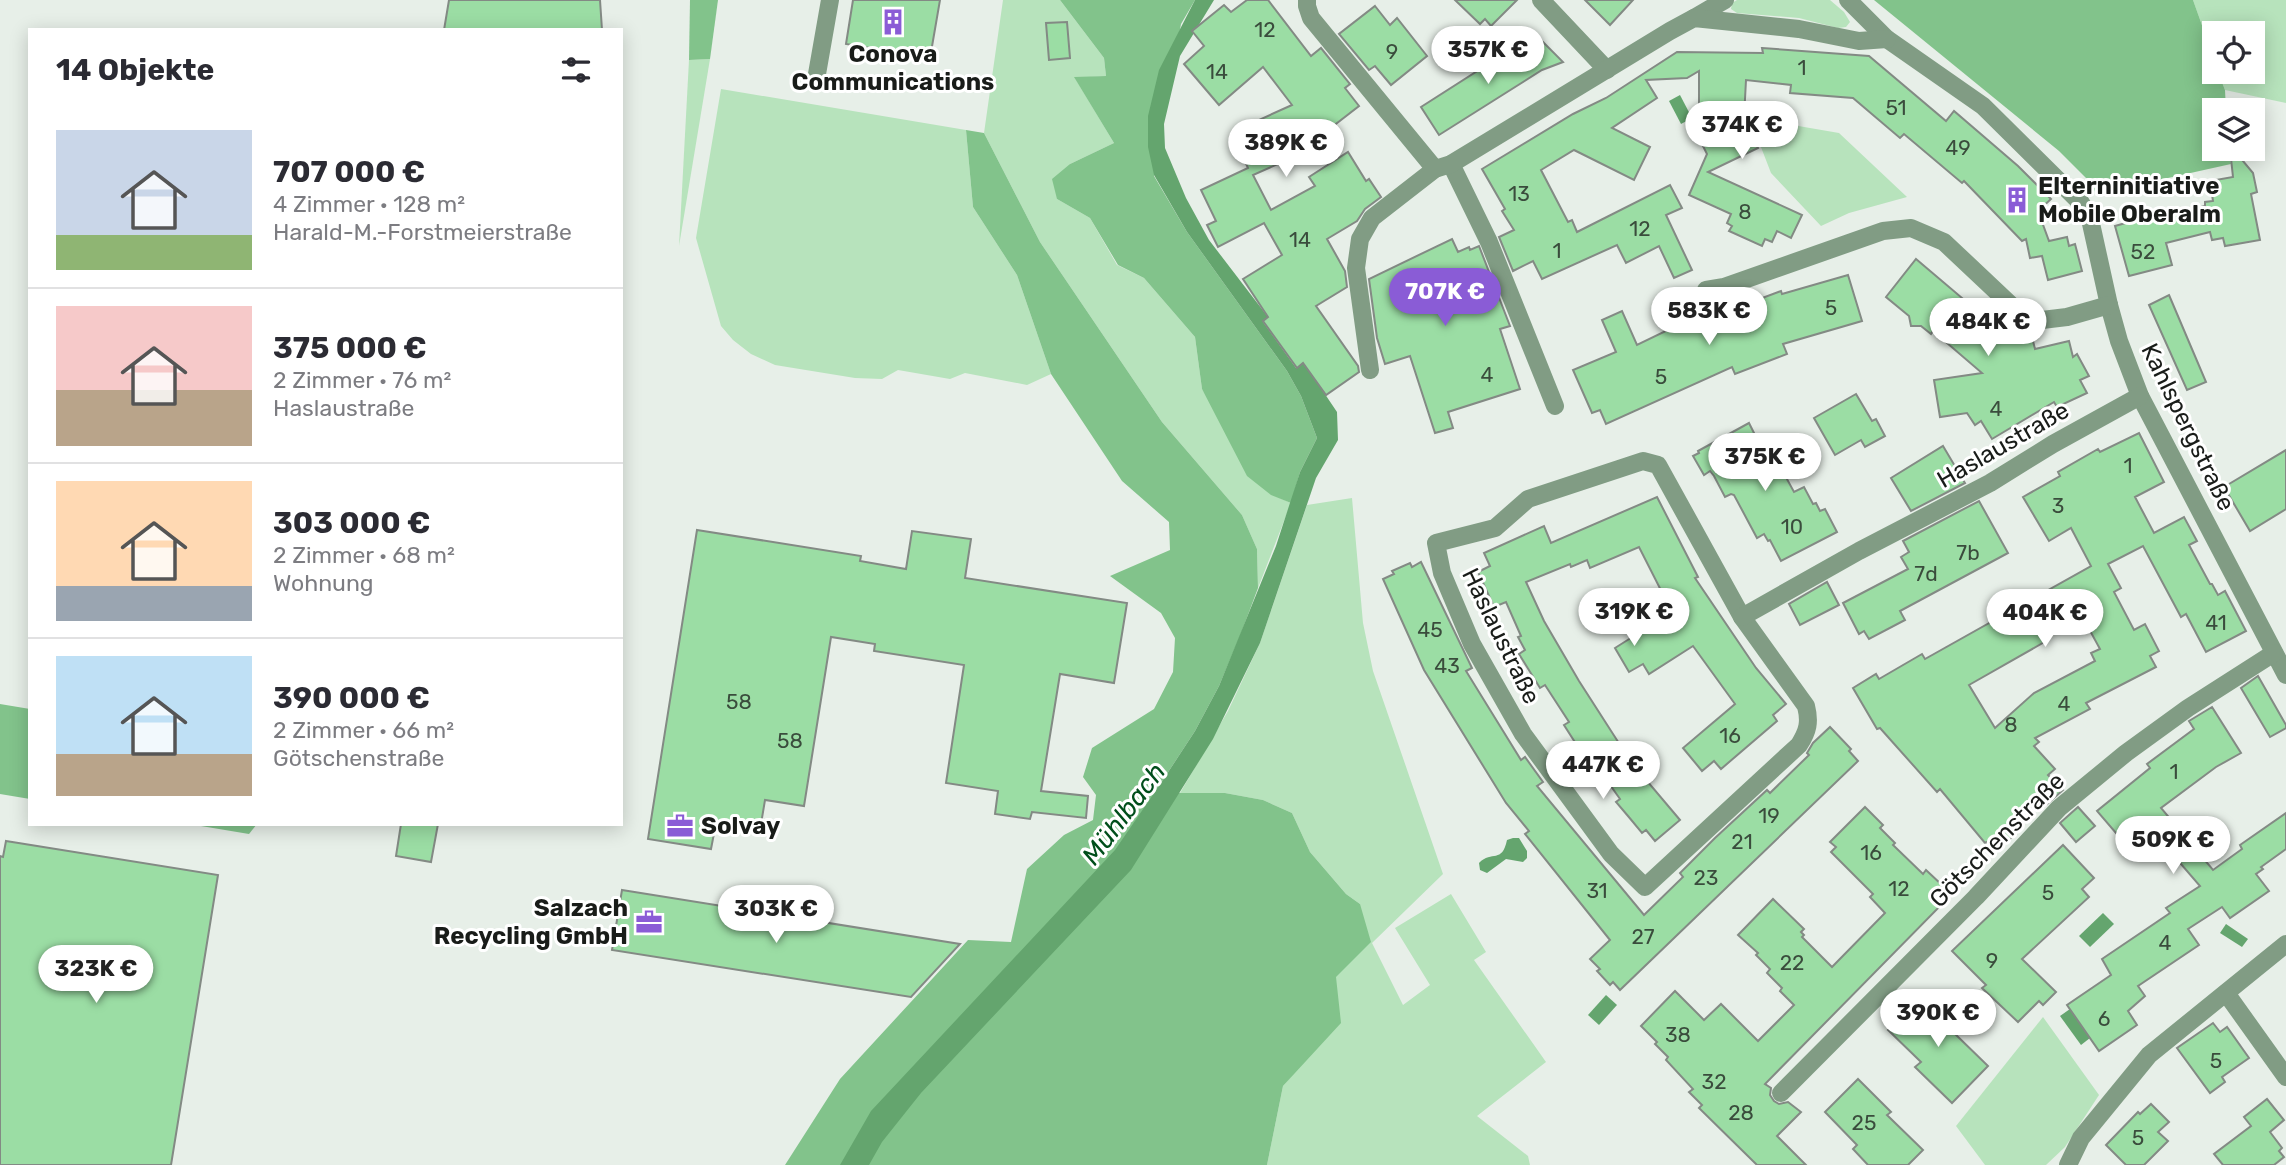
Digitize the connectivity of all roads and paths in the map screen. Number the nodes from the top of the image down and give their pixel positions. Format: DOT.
graph roads {
  1 [pos="830,0"];
  2 [pos="1307,0"];
  3 [pos="1541,0"];
  4 [pos="1725,0"];
  5 [pos="1848,0"];
  6 [pos="1694,18"];
  7 [pos="1887,39"];
  8 [pos="1607,70"];
  9 [pos="817,74"];
  10 [pos="1443,167"];
  11 [pos="1706,290"];
  12 [pos="2109,305"];
  13 [pos="1370,370"];
  14 [pos="2140,396"];
  15 [pos="1555,405"];
  16 [pos="1742,617"];
  17 [pos="2274,653"];
  18 [pos="2286,675"];
  19 [pos="2286,944"];
  20 [pos="2226,993"];
  21 [pos="2286,1077"];
  22 [pos="1781,1093"];
  23 [pos="2068,1165"];
  1 -- 9 [label="street"];
  2 -- 10 [label="street"];
  3 -- 8 [label="street"];
  4 -- 6 [label="street"];
  5 -- 7 [label="street, Kahlspergstraße"];
  6 -- 7 [label="street"];
  6 -- 8 [label="street"];
  7 -- 12 [label="street, Kahlspergstraße"];
  8 -- 10 [label="street"];
  10 -- 13 [label="street"];
  10 -- 15 [label="street"];
  11 -- 12 [label="street"];
  12 -- 14 [label="street, Kahlspergstraße"];
  14 -- 16 [label="street, Haslaustraße"];
  14 -- 17 [label="street, Kahlspergstraße"];
  16 -- 16 [label="street, Haslaustraße"];
  17 -- 18 [label="street, Kahlspergstraße"];
  17 -- 22 [label="street, Götschenstraße"];
  19 -- 20 [label="street"];
  20 -- 21 [label="street"];
  20 -- 23 [label="street"];
}
